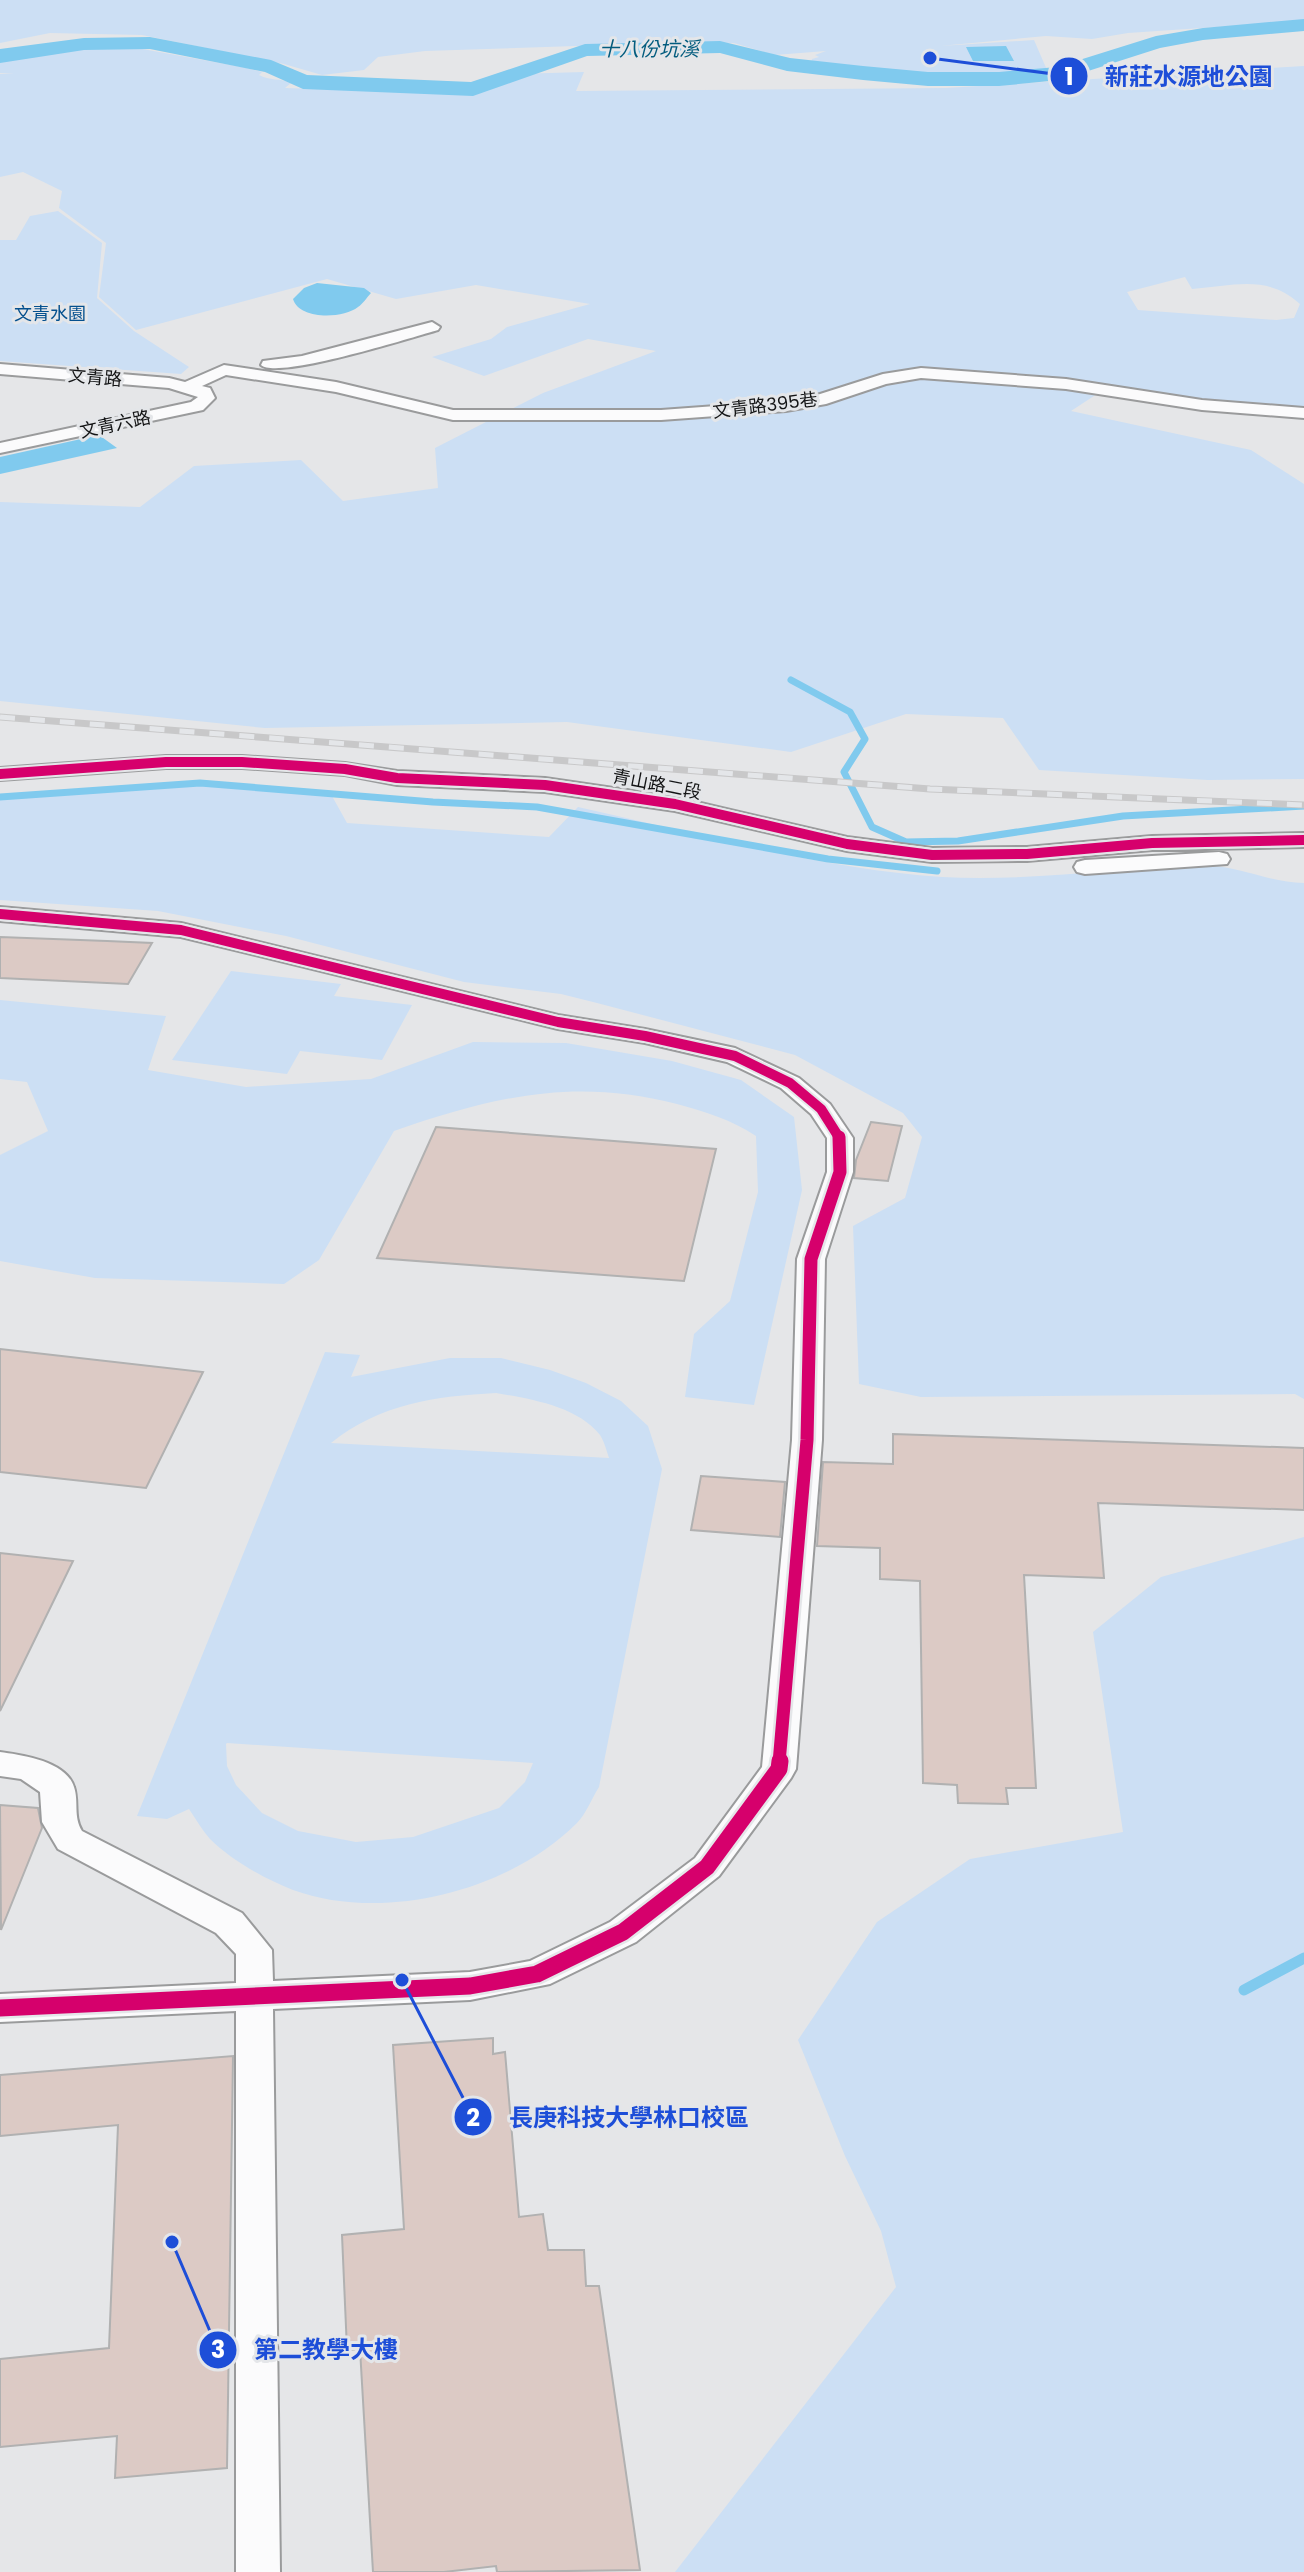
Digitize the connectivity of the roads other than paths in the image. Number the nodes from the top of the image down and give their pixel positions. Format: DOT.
graph roads {
  1 [pos="432,327"];
  2 [pos="0,369"];
  3 [pos="224,370"];
  4 [pos="190,386"];
  5 [pos="1304,413"];
  6 [pos="0,448"];
  7 [pos="0,774"];
  8 [pos="0,788"];
  9 [pos="1304,840"];
  10 [pos="1304,858"];
  11 [pos="0,914"];
  12 [pos="0,1764"];
  13 [pos="254,1996"];
  14 [pos="0,2008"];
  15 [pos="258,2572"];
  1 -- 3 [label="street"];
  2 -- 4 [label="street, 文青路"];
  3 -- 4 [label="street"];
  3 -- 5 [label="street, 文青路395巷"];
  4 -- 6 [label="street, 文青六路"];
  7 -- 9 [label="street, 青山路二段"];
  8 -- 10 [label="street, 青山路二段"];
  11 -- 13 [label="street"];
  12 -- 13 [label="street"];
  13 -- 14 [label="street"];
  13 -- 15 [label="street"];
}
